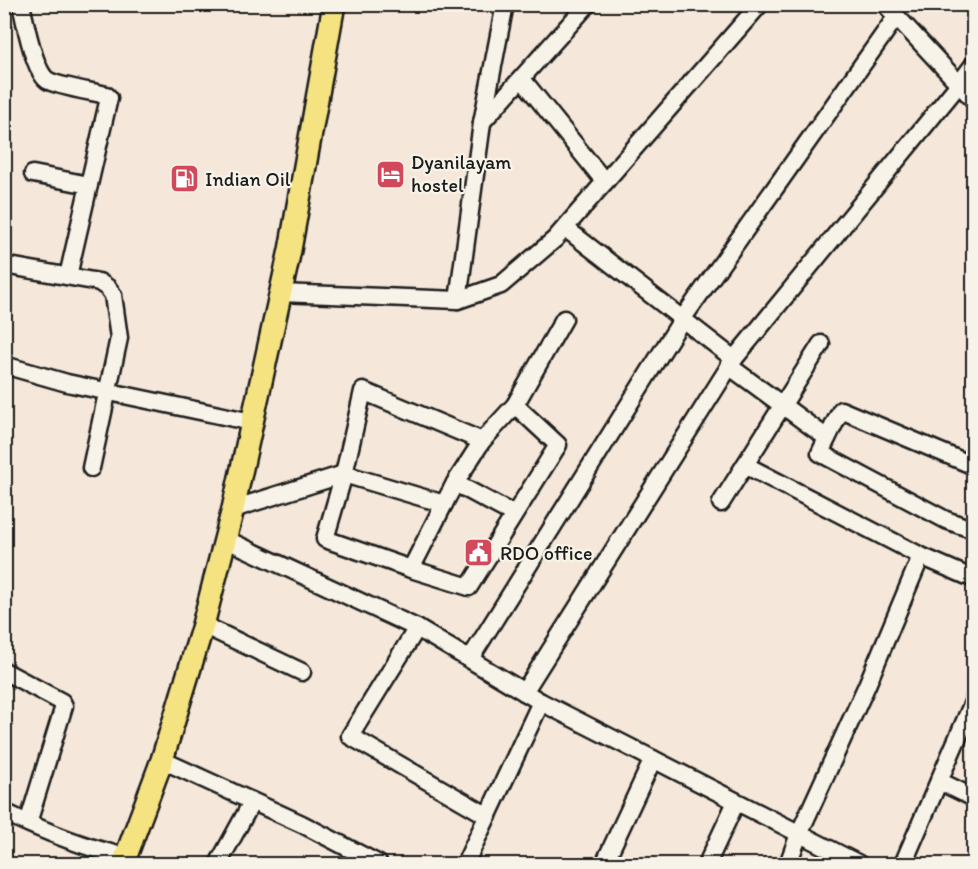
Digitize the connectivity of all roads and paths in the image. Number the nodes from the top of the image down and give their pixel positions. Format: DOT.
graph roads {
  1 [pos="21,4"];
  2 [pos="334,4"];
  3 [pos="505,4"];
  4 [pos="588,4"];
  5 [pos="760,4"];
  6 [pos="891,11"];
  7 [pos="974,64"];
  8 [pos="522,79"];
  9 [pos="959,84"];
  10 [pos="974,100"];
  11 [pos="482,123"];
  12 [pos="33,174"];
  13 [pos="605,182"];
  14 [pos="89,185"];
  15 [pos="565,228"];
  16 [pos="4,266"];
  17 [pos="68,276"];
  18 [pos="280,293"];
  19 [pos="458,300"];
  20 [pos="683,318"];
  21 [pos="564,319"];
  22 [pos="821,344"];
  23 [pos="731,362"];
  24 [pos="4,365"];
  25 [pos="107,391"];
  26 [pos="515,405"];
  27 [pos="784,405"];
  28 [pos="252,422"];
  29 [pos="827,438"];
  30 [pos="483,441"];
  31 [pos="746,465"];
  32 [pos="974,466"];
  33 [pos="91,468"];
  34 [pos="344,474"];
  35 [pos="455,483"];
  36 [pos="722,503"];
  37 [pos="444,504"];
  38 [pos="232,509"];
  39 [pos="513,514"];
  40 [pos="974,530"];
  41 [pos="225,539"];
  42 [pos="921,556"];
  43 [pos="411,569"];
  44 [pos="974,579"];
  45 [pos="203,625"];
  46 [pos="417,628"];
  47 [pos="470,659"];
  48 [pos="4,671"];
  49 [pos="302,672"];
  50 [pos="524,692"];
  51 [pos="974,700"];
  52 [pos="541,702"];
  53 [pos="653,759"];
  54 [pos="162,760"];
  55 [pos="939,781"];
  56 [pos="974,798"];
  57 [pos="252,802"];
  58 [pos="736,802"];
  59 [pos="4,812"];
  60 [pos="488,816"];
  61 [pos="27,823"];
  62 [pos="799,834"];
  63 [pos="361,860"];
  64 [pos="124,861"];
  65 [pos="218,864"];
  66 [pos="379,864"];
  67 [pos="465,864"];
  68 [pos="604,864"];
  69 [pos="707,864"];
  70 [pos="788,864"];
  71 [pos="859,864"];
  72 [pos="903,864"];
  1 -- 14 [label="street"];
  2 -- 18 [label="main road"];
  3 -- 11 [label="street"];
  4 -- 8 [label="street"];
  5 -- 13 [label="street"];
  6 -- 9 [label="street"];
  6 -- 20 [label="street"];
  7 -- 9 [label="street"];
  8 -- 11 [label="street"];
  8 -- 13 [label="street"];
  9 -- 10 [label="street"];
  9 -- 23 [label="street"];
  11 -- 19 [label="street"];
  12 -- 14 [label="street"];
  13 -- 15 [label="street"];
  14 -- 17 [label="street"];
  15 -- 19 [label="street"];
  15 -- 20 [label="street"];
  16 -- 17 [label="street"];
  17 -- 25 [label="street"];
  18 -- 19 [label="street"];
  18 -- 28 [label="main road"];
  20 -- 23 [label="street"];
  20 -- 47 [label="street"];
  21 -- 26 [label="street"];
  22 -- 27 [label="street"];
  23 -- 27 [label="street"];
  23 -- 50 [label="street"];
  24 -- 25 [label="street"];
  25 -- 28 [label="street"];
  25 -- 33 [label="street"];
  26 -- 30 [label="street"];
  26 -- 39 [label="street"];
  27 -- 29 [label="street"];
  27 -- 31 [label="street"];
  28 -- 38 [label="main road"];
  29 -- 32 [label="street"];
  29 -- 40 [label="street"];
  30 -- 34 [label="street"];
  30 -- 35 [label="street"];
  31 -- 36 [label="street"];
  31 -- 42 [label="street"];
  34 -- 37 [label="street"];
  34 -- 38 [label="street"];
  34 -- 43 [label="street"];
  35 -- 37 [label="street"];
  35 -- 39 [label="street"];
  37 -- 43 [label="street"];
  38 -- 41 [label="main road"];
  39 -- 43 [label="street"];
  41 -- 45 [label="main road"];
  41 -- 46 [label="street"];
  42 -- 44 [label="street"];
  42 -- 62 [label="street"];
  45 -- 49 [label="street"];
  45 -- 54 [label="main road"];
  46 -- 47 [label="street"];
  46 -- 60 [label="street"];
  47 -- 50 [label="street"];
  48 -- 61 [label="street"];
  50 -- 52 [label="street"];
  51 -- 55 [label="street"];
  52 -- 53 [label="street"];
  52 -- 60 [label="street"];
  53 -- 58 [label="street"];
  53 -- 68 [label="street"];
  54 -- 57 [label="street"];
  54 -- 64 [label="main road"];
  55 -- 56 [label="street"];
  55 -- 72 [label="street"];
  57 -- 63 [label="street"];
  57 -- 65 [label="street"];
  58 -- 62 [label="street"];
  58 -- 69 [label="street"];
  59 -- 61 [label="street"];
  60 -- 67 [label="street"];
  61 -- 64 [label="street"];
  62 -- 70 [label="street"];
  62 -- 71 [label="street"];
  63 -- 66 [label="street"];
}
